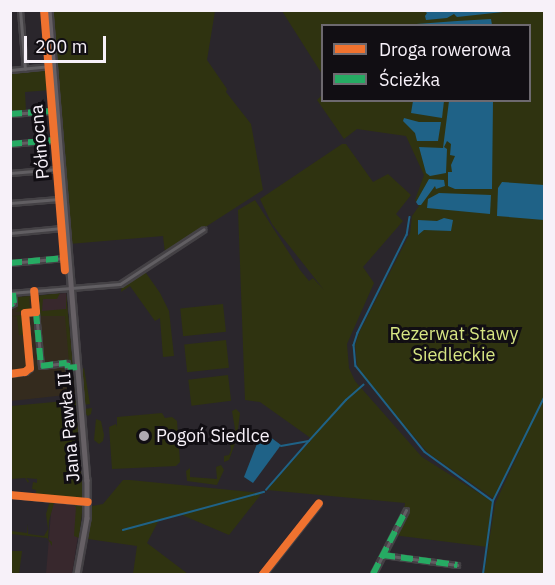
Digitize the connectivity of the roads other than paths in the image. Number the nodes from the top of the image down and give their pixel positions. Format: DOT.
graph roads {
  1 [pos="20,10"];
  2 [pos="44,10"];
  3 [pos="49,10"];
  4 [pos="51,66"];
  5 [pos="25,69"];
  6 [pos="10,70"];
  7 [pos="53,111"];
  8 [pos="10,114"];
  9 [pos="56,140"];
  10 [pos="10,144"];
  11 [pos="58,169"];
  12 [pos="10,173"];
  13 [pos="62,199"];
  14 [pos="10,203"];
  15 [pos="63,228"];
  16 [pos="204,229"];
  17 [pos="10,233"];
  18 [pos="65,258"];
  19 [pos="10,263"];
  20 [pos="65,270"];
  21 [pos="71,288"];
  22 [pos="34,291"];
  23 [pos="12,293"];
  24 [pos="10,305"];
  25 [pos="36,312"];
  26 [pos="77,367"];
  27 [pos="10,374"];
  28 [pos="10,495"];
  29 [pos="88,502"];
  30 [pos="319,503"];
  31 [pos="406,510"];
  32 [pos="383,555"];
  33 [pos="457,565"];
  34 [pos="76,574"];
  35 [pos="263,574"];
  36 [pos="373,574"];
  1 -- 5 [label="street"];
  2 -- 4 [label="street, Północna"];
  3 -- 4 [label="main road, Północna"];
  4 -- 5 [label="street"];
  4 -- 7 [label="street, Północna"];
  4 -- 13 [label="main road, Północna"];
  5 -- 6 [label="street"];
  7 -- 8 [label="street"];
  7 -- 9 [label="street, Północna"];
  9 -- 10 [label="street"];
  9 -- 11 [label="street, Północna"];
  11 -- 12 [label="street"];
  11 -- 13 [label="street, Północna"];
  13 -- 14 [label="street"];
  13 -- 15 [label="street, Północna"];
  13 -- 21 [label="main road, Północna"];
  15 -- 17 [label="street"];
  15 -- 18 [label="street, Północna"];
  16 -- 21 [label="street"];
  18 -- 19 [label="street"];
  18 -- 20 [label="street, Północna"];
  21 -- 22 [label="street"];
  21 -- 26 [label="main road, Jana Pawła II"];
  22 -- 23 [label="street"];
  22 -- 25 [label="street"];
  23 -- 24 [label="street"];
  25 -- 26 [label="street"];
  25 -- 27 [label="street"];
  26 -- 29 [label="main road, Jana Pawła II"];
  28 -- 29 [label="street"];
  29 -- 34 [label="main road, Jana Pawła II"];
  30 -- 35 [label="street"];
  31 -- 32 [label="street"];
  32 -- 33 [label="street"];
  32 -- 36 [label="street"];
}
